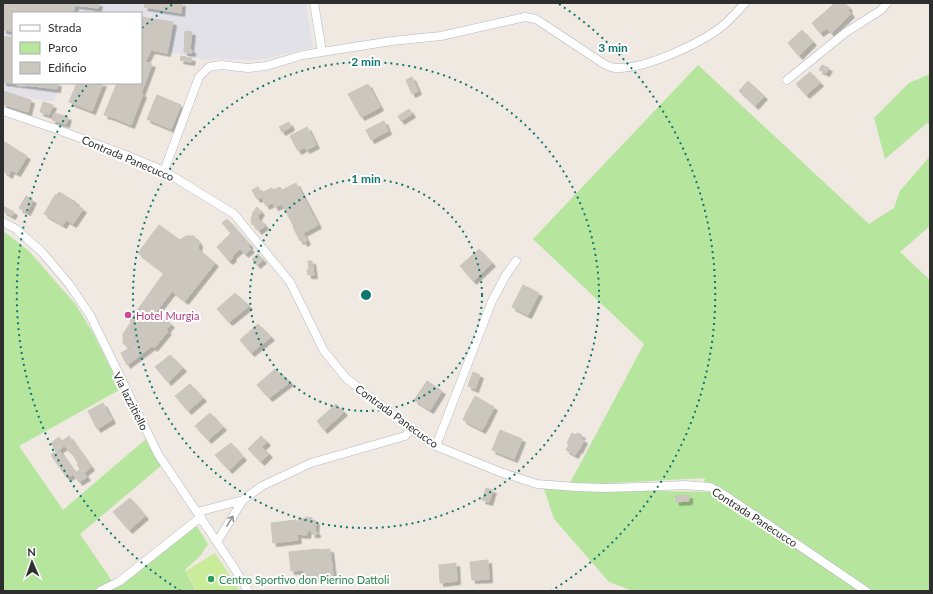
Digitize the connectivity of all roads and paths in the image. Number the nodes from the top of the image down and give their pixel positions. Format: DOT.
graph roads {
  1 [pos="314,3"];
  2 [pos="745,3"];
  3 [pos="887,3"];
  4 [pos="322,52"];
  5 [pos="787,80"];
  6 [pos="3,111"];
  7 [pos="164,171"];
  8 [pos="3,222"];
  9 [pos="516,261"];
  10 [pos="411,429"];
  11 [pos="436,446"];
  12 [pos="243,500"];
  13 [pos="199,515"];
  14 [pos="217,542"];
  15 [pos="100,591"];
  16 [pos="248,591"];
  17 [pos="866,591"];
  1 -- 4 [label="street"];
  2 -- 4 [label="street"];
  3 -- 5 [label="street"];
  4 -- 7 [label="street"];
  6 -- 7 [label="street, Contrada Panecucco"];
  7 -- 10 [label="street, Contrada Panecucco"];
  8 -- 13 [label="street, Via Iazzitiello"];
  9 -- 11 [label="street"];
  10 -- 11 [label="street, Contrada Panecucco"];
  10 -- 12 [label="street"];
  11 -- 17 [label="street, Contrada Panecucco"];
  12 -- 13 [label="street"];
  14 -- 12 [label="street, one-way"];
  13 -- 14 [label="street, Via Iazzitiello"];
  13 -- 15 [label="street"];
  14 -- 16 [label="street, Via Iazzitiello"];
}
